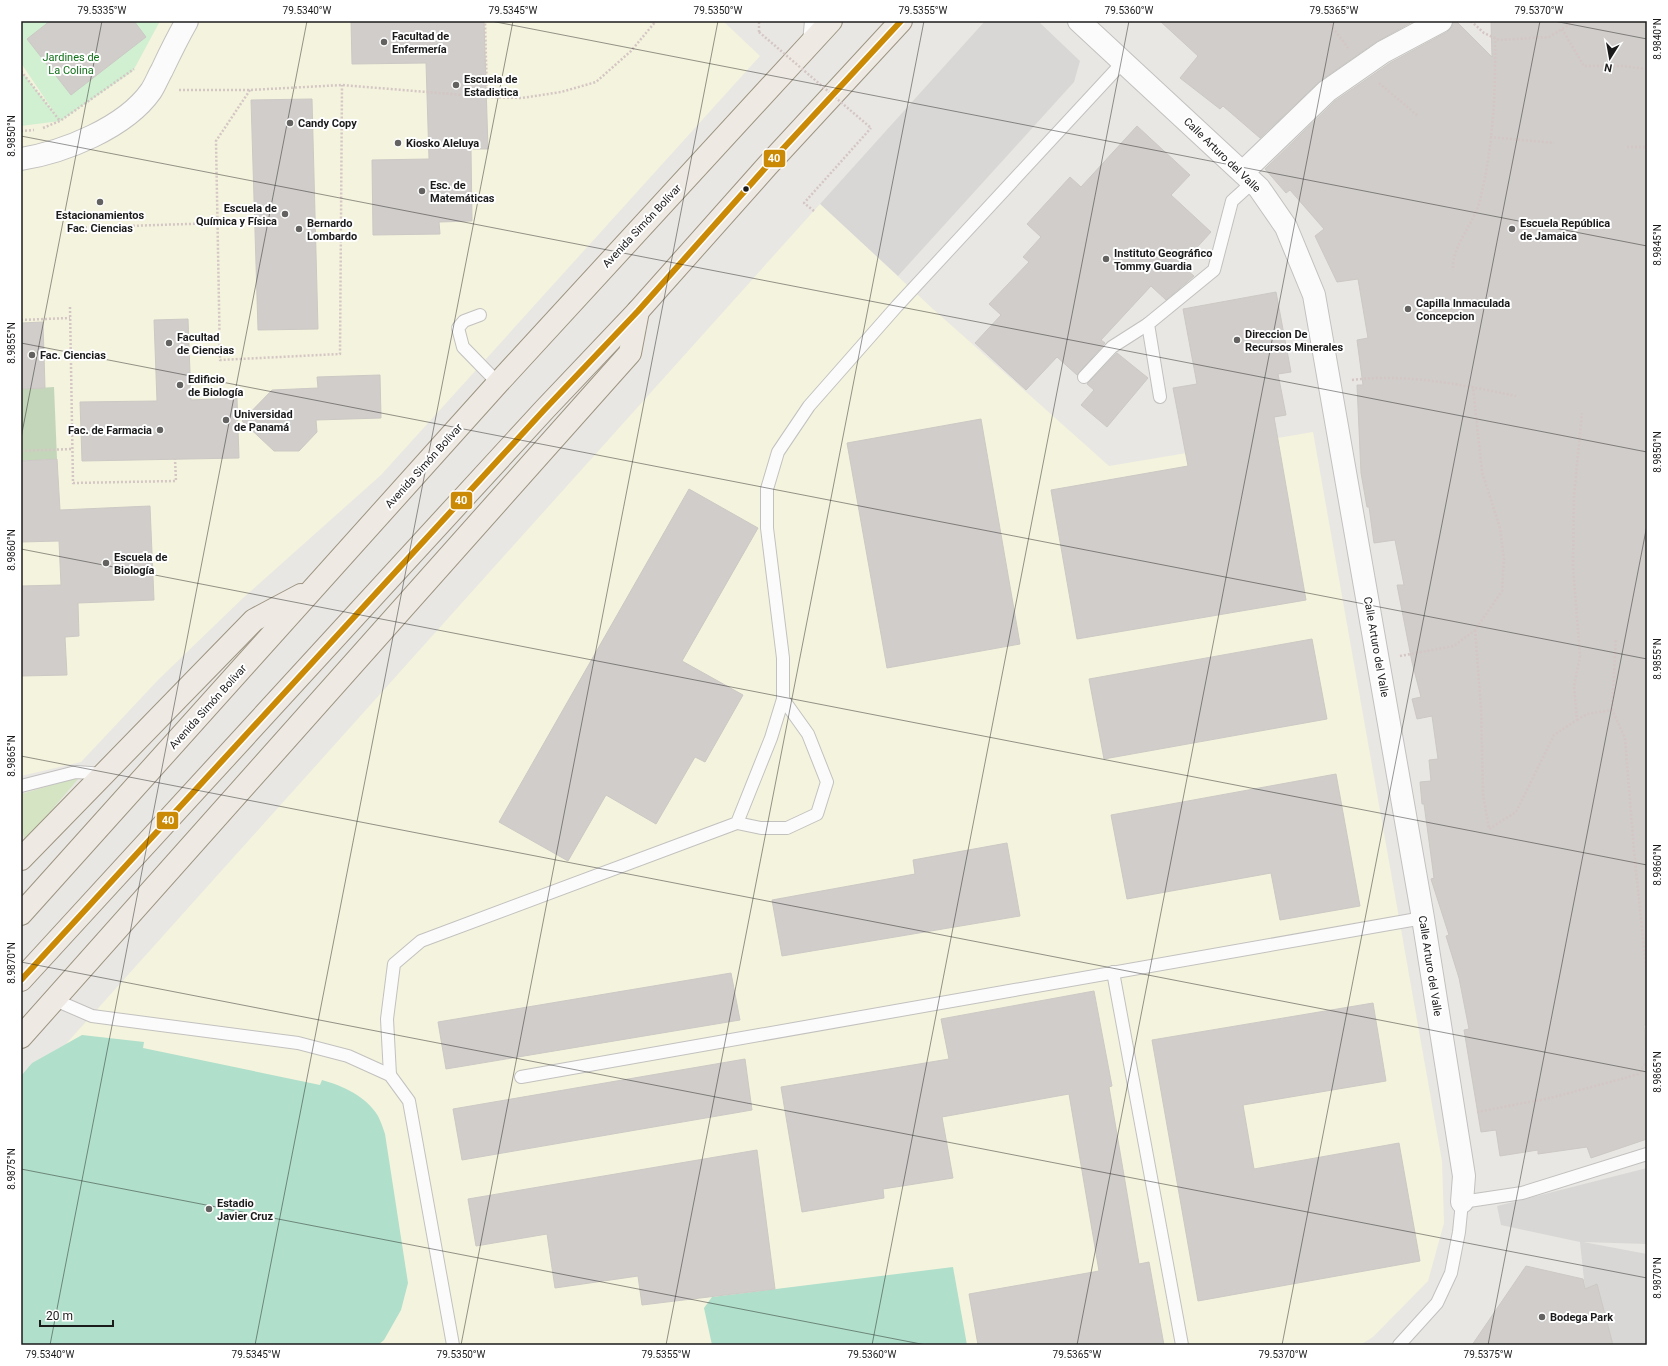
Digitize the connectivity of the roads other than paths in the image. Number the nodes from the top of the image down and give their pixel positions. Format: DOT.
graph roads {
  1 [pos="187,21"];
  2 [pos="811,21"];
  3 [pos="831,21"];
  4 [pos="901,21"];
  5 [pos="1079,21"];
  6 [pos="1441,21"];
  7 [pos="808,47"];
  8 [pos="1124,62"];
  9 [pos="21,159"];
  10 [pos="1248,177"];
  11 [pos="638,311"];
  12 [pos="480,315"];
  13 [pos="1148,324"];
  14 [pos="1084,377"];
  15 [pos="498,383"];
  16 [pos="1160,397"];
  17 [pos="316,586"];
  18 [pos="783,699"];
  19 [pos="105,774"];
  20 [pos="21,786"];
  21 [pos="737,823"];
  22 [pos="21,859"];
  23 [pos="21,914"];
  24 [pos="1423,918"];
  25 [pos="1113,972"];
  26 [pos="21,980"];
  27 [pos="55,1000"];
  28 [pos="21,1037"];
  29 [pos="390,1075"];
  30 [pos="521,1077"];
  31 [pos="1647,1154"];
  32 [pos="1462,1202"];
  33 [pos="453,1345"];
  34 [pos="1182,1345"];
  35 [pos="1399,1345"];
  1 -- 9 [label="street"];
  2 -- 7 [label="lane"];
  3 -- 7 [label="main road, Avenida Simón Bolívar"];
  4 -- 11 [label="main road"];
  5 -- 8 [label="street, Calle Arturo del Valle"];
  6 -- 10 [label="street"];
  7 -- 15 [label="main road, Avenida Simón Bolívar"];
  8 -- 10 [label="street, Calle Arturo del Valle"];
  8 -- 18 [label="lane"];
  10 -- 13 [label="lane"];
  10 -- 24 [label="street, Calle Arturo del Valle"];
  11 -- 26 [label="main road"];
  11 -- 27 [label="main road"];
  12 -- 15 [label="lane"];
  13 -- 14 [label="lane"];
  13 -- 16 [label="lane"];
  15 -- 17 [label="main road, Avenida Simón Bolívar"];
  17 -- 19 [label="main road"];
  17 -- 23 [label="main road, Avenida Simón Bolívar"];
  18 -- 21 [label="lane"];
  18 -- 21 [label="lane"];
  19 -- 20 [label="lane"];
  19 -- 22 [label="main road"];
  21 -- 29 [label="lane"];
  24 -- 25 [label="lane"];
  24 -- 32 [label="street, Calle Arturo del Valle"];
  25 -- 30 [label="lane"];
  25 -- 34 [label="lane"];
  27 -- 28 [label="main road"];
  27 -- 29 [label="lane"];
  29 -- 33 [label="lane"];
  31 -- 32 [label="lane"];
  32 -- 35 [label="lane, Calle Arturo del Valle"];
}
